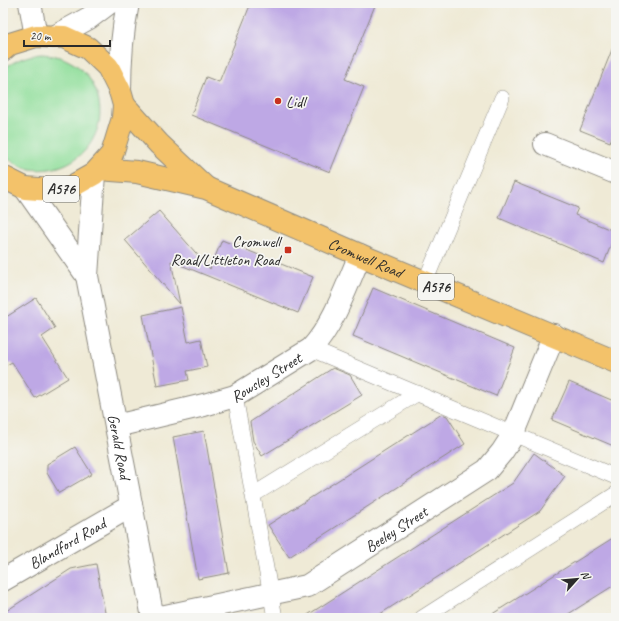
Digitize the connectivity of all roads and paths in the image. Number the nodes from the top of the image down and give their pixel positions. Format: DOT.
graph roads {
  1 [pos="30,3"];
  2 [pos="109,3"];
  3 [pos="128,3"];
  4 [pos="45,36"];
  5 [pos="3,50"];
  6 [pos="122,98"];
  7 [pos="502,98"];
  8 [pos="545,144"];
  9 [pos="96,171"];
  10 [pos="616,173"];
  11 [pos="3,177"];
  12 [pos="25,188"];
  13 [pos="206,188"];
  14 [pos="360,255"];
  15 [pos="88,276"];
  16 [pos="425,282"];
  17 [pos="554,335"];
  18 [pos="311,349"];
  19 [pos="616,362"];
  20 [pos="418,392"];
  21 [pos="235,396"];
  22 [pos="116,426"];
  23 [pos="513,435"];
  24 [pos="616,477"];
  25 [pos="616,494"];
  26 [pos="253,495"];
  27 [pos="131,506"];
  28 [pos="3,580"];
  29 [pos="271,594"];
  30 [pos="153,618"];
  31 [pos="156,618"];
  32 [pos="275,618"];
  33 [pos="422,618"];
  1 -- 4 [label="street"];
  2 -- 4 [label="street"];
  3 -- 6 [label="street"];
  4 -- 5 [label="highway, A576"];
  4 -- 6 [label="highway, A576"];
  6 -- 9 [label="highway, A576"];
  6 -- 13 [label="highway, Cromwell Road / A576"];
  7 -- 16 [label="lane"];
  8 -- 10 [label="street"];
  9 -- 12 [label="highway, A576"];
  9 -- 13 [label="highway, Cromwell Road / A576"];
  9 -- 15 [label="street, Gerald Road"];
  11 -- 12 [label="highway, A576"];
  12 -- 15 [label="street, Gerald Road"];
  13 -- 14 [label="highway, Cromwell Road / A576"];
  14 -- 16 [label="highway, Cromwell Road / A576"];
  14 -- 18 [label="street, Rowsley Street"];
  15 -- 22 [label="street, Gerald Road"];
  16 -- 17 [label="highway, Cromwell Road / A576"];
  17 -- 19 [label="highway, Cromwell Road / A576"];
  17 -- 23 [label="street, Beeley Street"];
  18 -- 20 [label="lane"];
  18 -- 21 [label="street, Rowsley Street"];
  20 -- 23 [label="lane"];
  20 -- 26 [label="lane"];
  21 -- 22 [label="street, Rowsley Street"];
  21 -- 26 [label="lane"];
  22 -- 27 [label="street, Gerald Road"];
  23 -- 24 [label="lane"];
  23 -- 29 [label="street, Beeley Street"];
  25 -- 33 [label="lane"];
  26 -- 29 [label="lane"];
  27 -- 28 [label="street, Blandford Road"];
  27 -- 30 [label="street, Gerald Road"];
  29 -- 31 [label="street, Beeley Street"];
  29 -- 32 [label="lane"];
}
